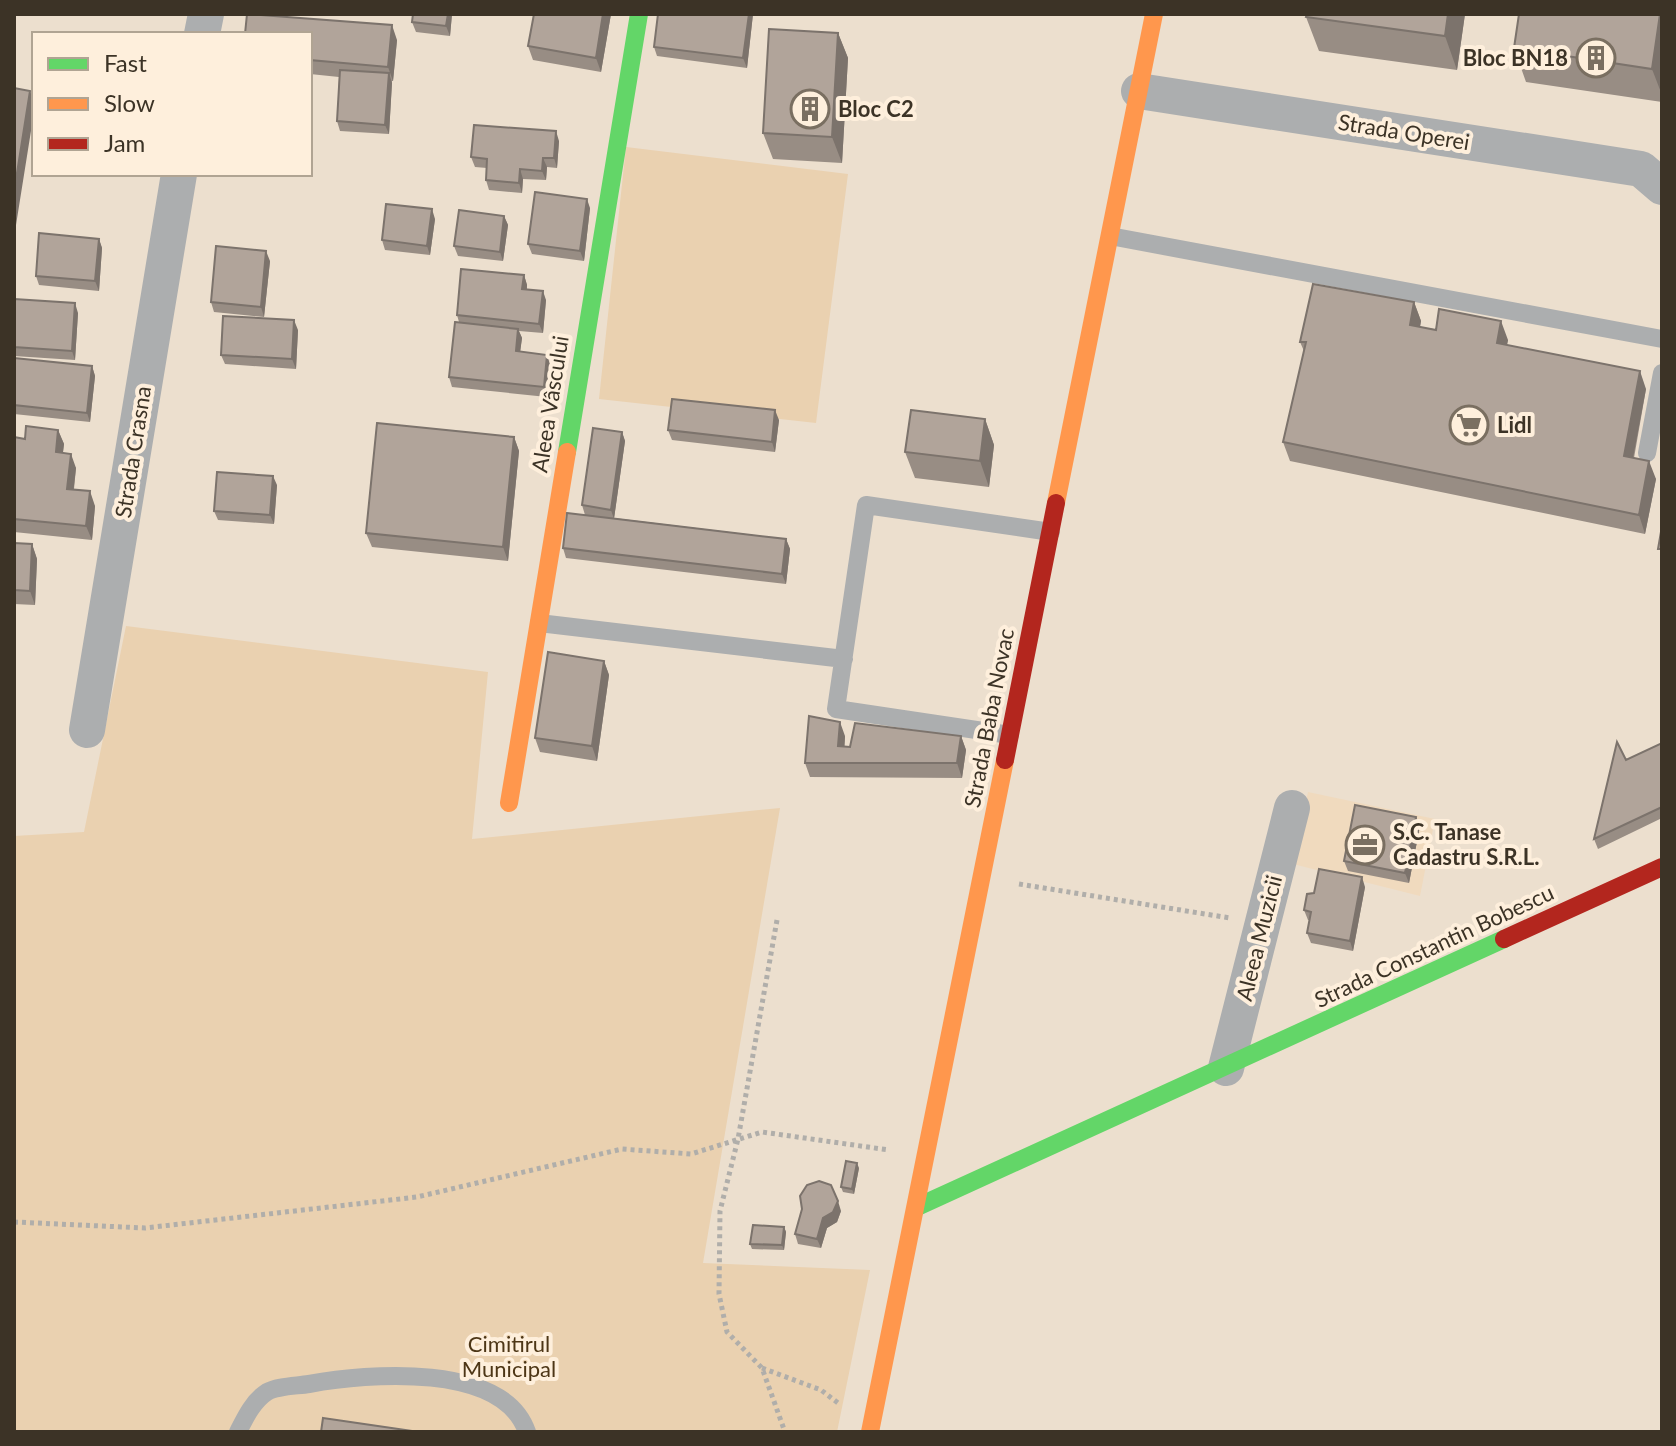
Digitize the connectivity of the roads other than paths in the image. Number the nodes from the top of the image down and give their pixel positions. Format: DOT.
graph roads {
  1 [pos="639,14"];
  2 [pos="1154,14"];
  3 [pos="1139,91"];
  4 [pos="179,176"];
  5 [pos="1662,187"];
  6 [pos="1110,236"];
  7 [pos="1662,339"];
  8 [pos="1662,373"];
  9 [pos="1647,453"];
  10 [pos="1051,532"];
  11 [pos="539,623"];
  12 [pos="844,659"];
  13 [pos="87,730"];
  14 [pos="1010,735"];
  15 [pos="509,803"];
  16 [pos="1292,808"];
  17 [pos="1662,867"];
  18 [pos="1226,1068"];
  19 [pos="917,1207"];
  20 [pos="871,1430"];
  21 [pos="238,1432"];
  22 [pos="527,1432"];
  1 -- 11 [label="street, Aleea Vâscului"];
  2 -- 3 [label="street, Strada Baba Novac"];
  3 -- 5 [label="street, Strada Operei"];
  3 -- 6 [label="street, Strada Baba Novac"];
  4 -- 13 [label="street, Strada Crasna"];
  6 -- 7 [label="lane"];
  6 -- 10 [label="street, Strada Baba Novac"];
  8 -- 9 [label="lane"];
  10 -- 12 [label="lane"];
  10 -- 14 [label="street, Strada Baba Novac"];
  11 -- 12 [label="lane"];
  11 -- 15 [label="street, Aleea Vâscului"];
  12 -- 14 [label="lane"];
  14 -- 19 [label="street, Strada Baba Novac"];
  16 -- 18 [label="street, Aleea Muzicii"];
  17 -- 18 [label="street, Strada Constantin Bobescu"];
  18 -- 19 [label="street, Strada Constantin Bobescu"];
  19 -- 20 [label="street, Strada Baba Novac"];
  21 -- 22 [label="lane"];
}
